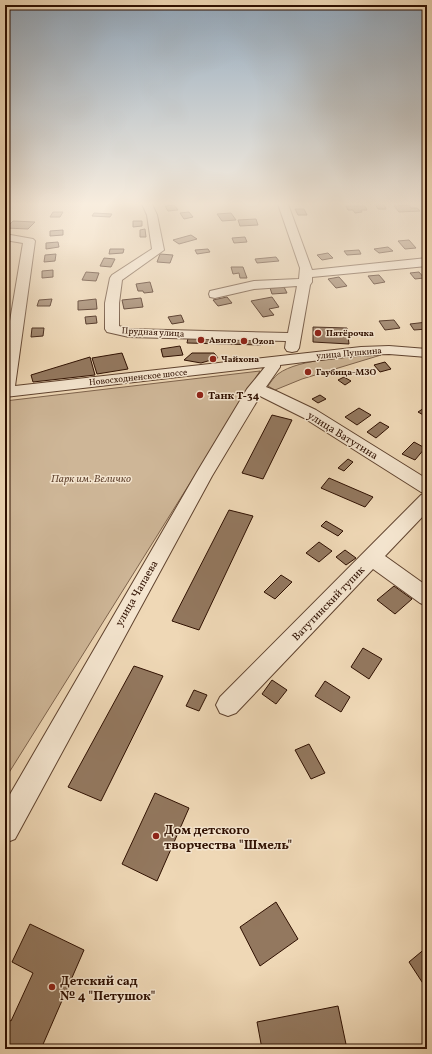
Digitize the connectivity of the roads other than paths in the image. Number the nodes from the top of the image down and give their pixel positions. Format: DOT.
graph roads {
  1 [pos="27,253"];
  2 [pos="153,253"];
  3 [pos="301,253"];
  4 [pos="427,262"];
  5 [pos="306,278"];
  6 [pos="215,294"];
  7 [pos="294,337"];
  8 [pos="427,341"];
  9 [pos="410,351"];
  10 [pos="427,353"];
  11 [pos="281,360"];
  12 [pos="427,361"];
  13 [pos="255,389"];
  14 [pos="5,392"];
  15 [pos="427,488"];
  16 [pos="427,500"];
  17 [pos="372,558"];
  18 [pos="427,597"];
  19 [pos="228,705"];
  20 [pos="5,829"];
  1 -- 14 [label="street"];
  2 -- 7 [label="street, Прудная улица"];
  3 -- 5 [label="street"];
  4 -- 5 [label="street"];
  5 -- 6 [label="street"];
  5 -- 7 [label="street"];
  7 -- 11 [label="street"];
  8 -- 9 [label="street"];
  9 -- 10 [label="street, улица Пушкина"];
  9 -- 11 [label="street, улица Пушкина"];
  9 -- 12 [label="street"];
  11 -- 13 [label="street, улица Чапаева"];
  11 -- 14 [label="street, Новосходненское шоссе"];
  13 -- 15 [label="street, улица Ватутина"];
  13 -- 20 [label="street, улица Чапаева"];
  16 -- 17 [label="street, Ватутинский тупик"];
  17 -- 18 [label="street"];
  17 -- 19 [label="street, Ватутинский тупик"];
}
